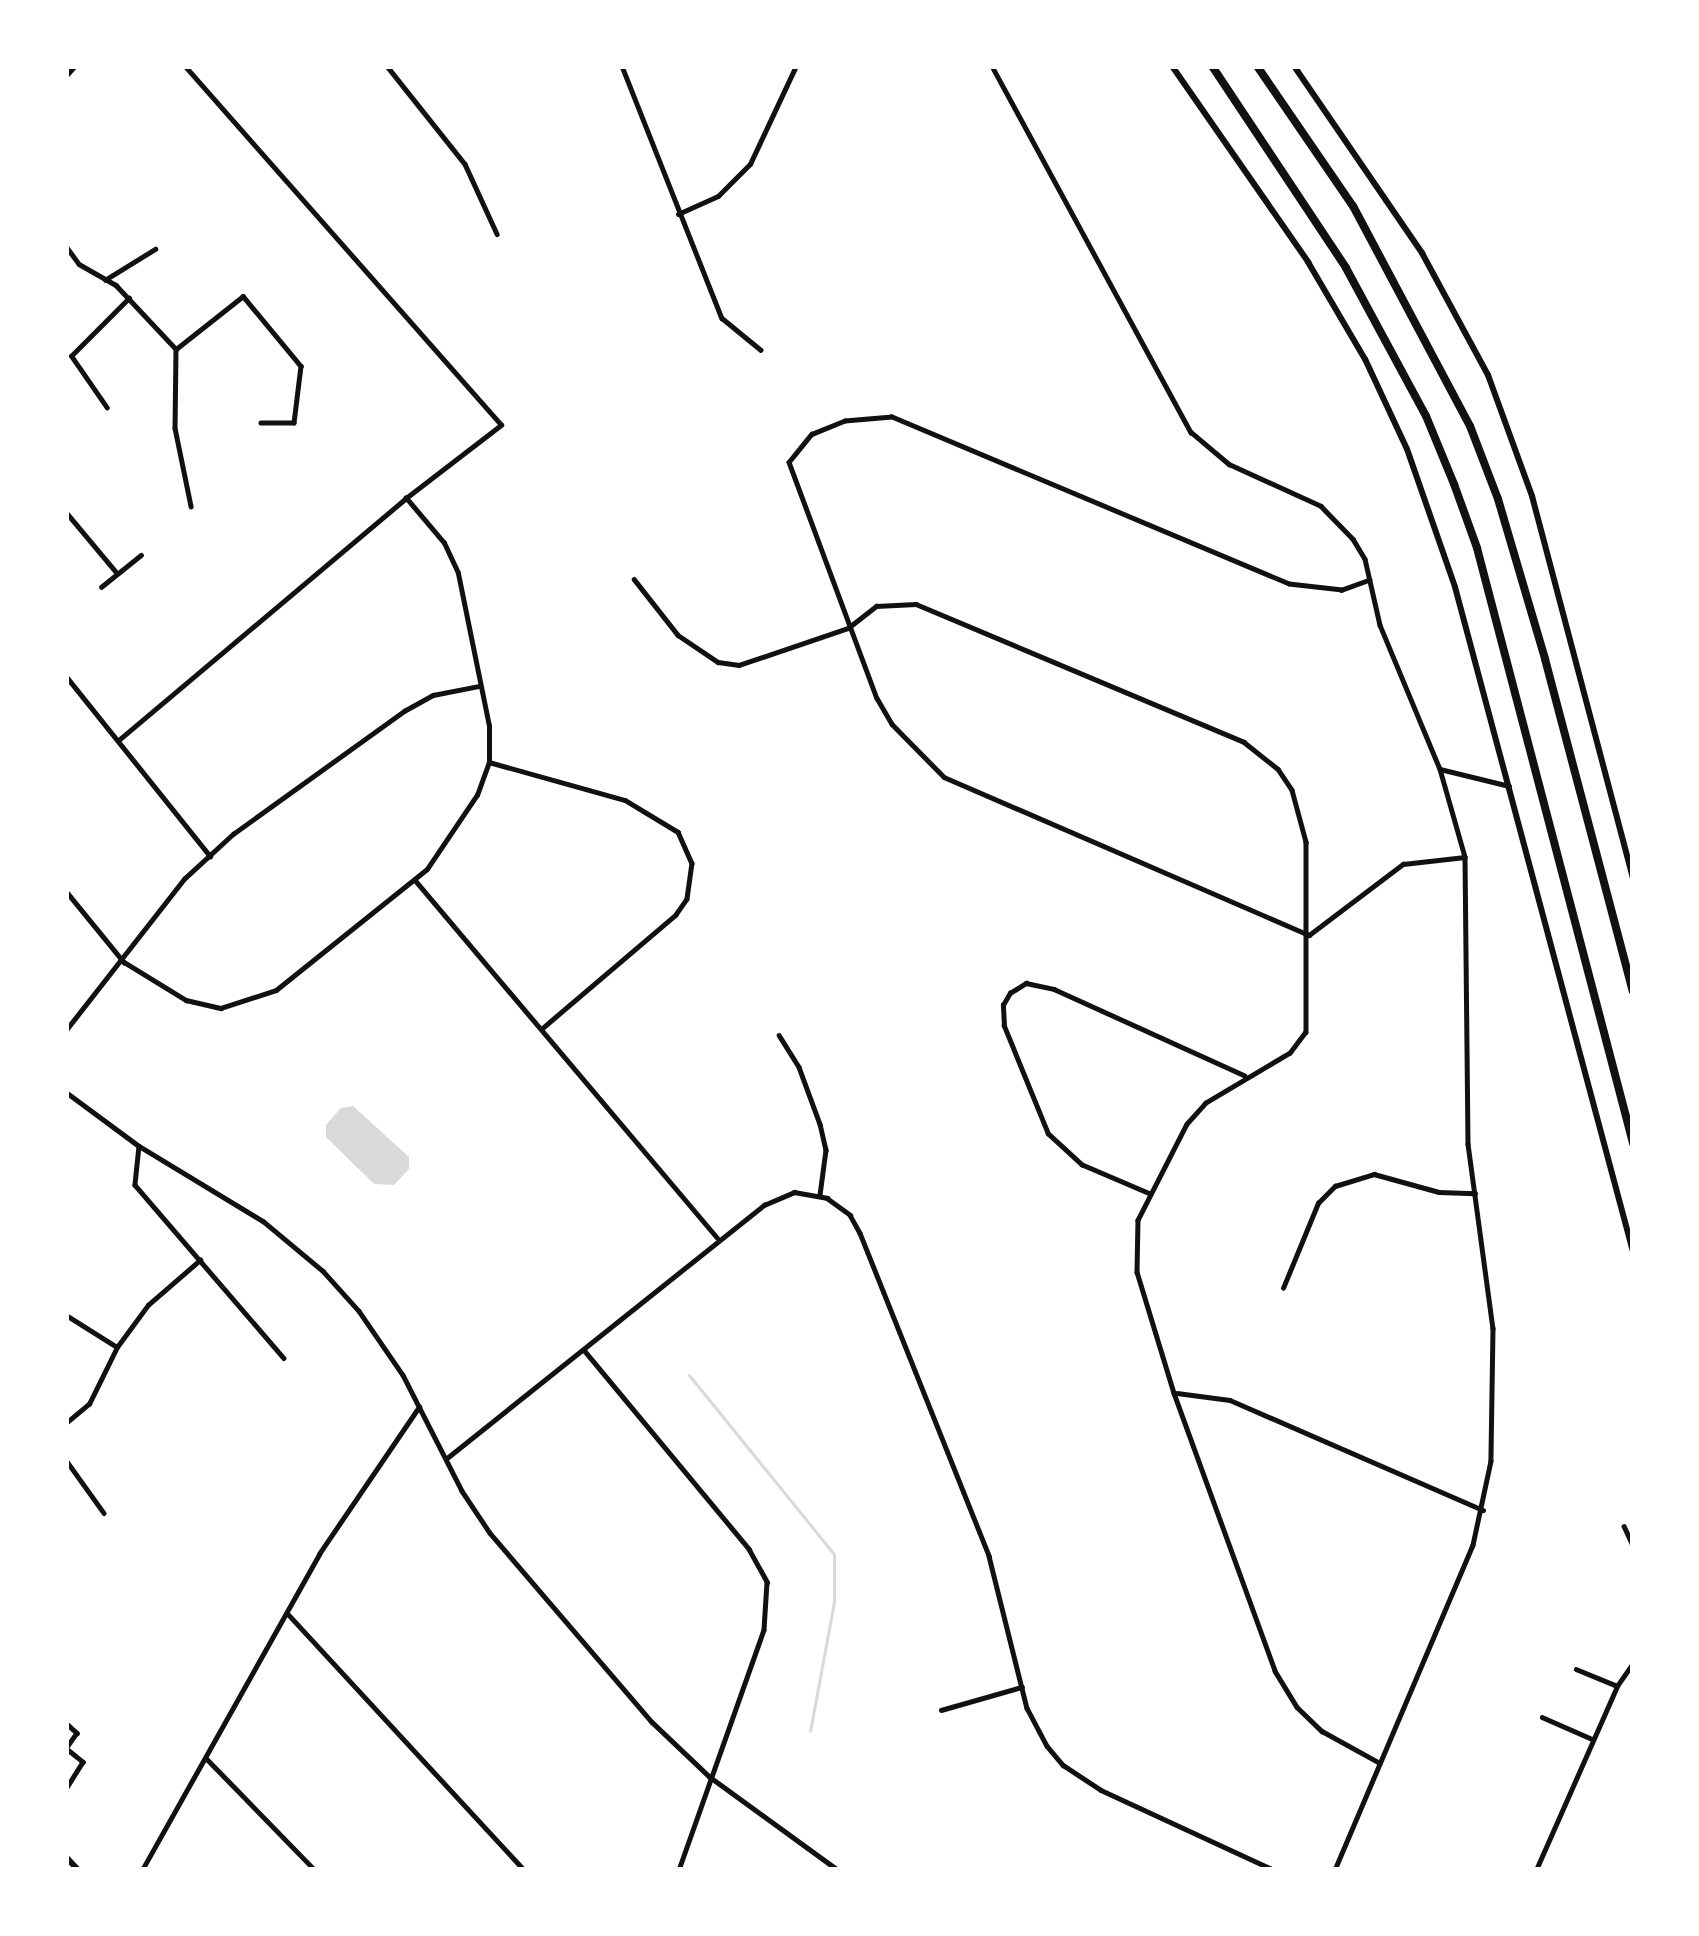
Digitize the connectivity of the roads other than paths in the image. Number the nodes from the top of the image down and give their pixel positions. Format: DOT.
graph roads {
  1 [pos="75,66"];
  2 [pos="185,66"];
  3 [pos="387,66"];
  4 [pos="622,66"];
  5 [pos="796,66"];
  6 [pos="992,66"];
  7 [pos="1172,66"];
  8 [pos="1212,66"];
  9 [pos="1257,66"];
  10 [pos="1294,66"];
  11 [pos="66,75"];
  12 [pos="678,214"];
  13 [pos="497,234"];
  14 [pos="66,246"];
  15 [pos="155,248"];
  16 [pos="105,280"];
  17 [pos="129,298"];
  18 [pos="176,350"];
  19 [pos="761,350"];
  20 [pos="107,408"];
  21 [pos="261,423"];
  22 [pos="406,498"];
  23 [pos="190,506"];
  24 [pos="66,512"];
  25 [pos="141,555"];
  26 [pos="117,573"];
  27 [pos="634,579"];
  28 [pos="1370,580"];
  29 [pos="101,587"];
  30 [pos="848,628"];
  31 [pos="66,676"];
  32 [pos="479,686"];
  33 [pos="120,740"];
  34 [pos="489,762"];
  35 [pos="1440,769"];
  36 [pos="1509,786"];
  37 [pos="211,856"];
  38 [pos="1465,857"];
  39 [pos="414,879"];
  40 [pos="1633,879"];
  41 [pos="66,891"];
  42 [pos="1309,935"];
  43 [pos="124,962"];
  44 [pos="1633,992"];
  45 [pos="543,1028"];
  46 [pos="66,1030"];
  47 [pos="779,1035"];
  48 [pos="1245,1076"];
  49 [pos="66,1092"];
  50 [pos="1633,1143"];
  51 [pos="139,1146"];
  52 [pos="1475,1192"];
  53 [pos="1150,1194"];
  54 [pos="820,1195"];
  55 [pos="717,1238"];
  56 [pos="1633,1252"];
  57 [pos="200,1260"];
  58 [pos="1283,1288"];
  59 [pos="66,1315"];
  60 [pos="117,1347"];
  61 [pos="583,1349"];
  62 [pos="284,1358"];
  63 [pos="1174,1393"];
  64 [pos="420,1406"];
  65 [pos="66,1423"];
  66 [pos="447,1458"];
  67 [pos="66,1460"];
  68 [pos="1483,1510"];
  69 [pos="104,1513"];
  70 [pos="1624,1526"];
  71 [pos="1633,1545"];
  72 [pos="287,1613"];
  73 [pos="1633,1663"];
  74 [pos="1576,1669"];
  75 [pos="1617,1686"];
  76 [pos="1022,1688"];
  77 [pos="941,1710"];
  78 [pos="1542,1717"];
  79 [pos="66,1724"];
  80 [pos="1593,1739"];
  81 [pos="67,1748"];
  82 [pos="205,1757"];
  83 [pos="1380,1763"];
  84 [pos="710,1777"];
  85 [pos="66,1789"];
  86 [pos="66,1857"];
  87 [pos="834,1869"];
  88 [pos="78,1870"];
  89 [pos="142,1870"];
  90 [pos="315,1870"];
  91 [pos="524,1870"];
  92 [pos="679,1870"];
  93 [pos="1274,1870"];
  94 [pos="1335,1870"];
  95 [pos="1536,1870"];
  1 -- 11 [label="main road"];
  2 -- 22 [label="street"];
  3 -- 13 [label="street"];
  4 -- 12 [label="street"];
  5 -- 12 [label="street"];
  6 -- 28 [label="street"];
  7 -- 36 [label="main road"];
  8 -- 50 [label="highway"];
  9 -- 44 [label="highway"];
  10 -- 40 [label="main road"];
  12 -- 19 [label="street"];
  14 -- 16 [label="street"];
  15 -- 16 [label="street"];
  16 -- 17 [label="street"];
  17 -- 18 [label="street"];
  17 -- 20 [label="street"];
  18 -- 21 [label="street"];
  18 -- 23 [label="street"];
  22 -- 32 [label="street"];
  22 -- 33 [label="street"];
  24 -- 26 [label="street"];
  25 -- 26 [label="street"];
  26 -- 29 [label="street"];
  27 -- 30 [label="street"];
  28 -- 30 [label="street"];
  28 -- 35 [label="street"];
  30 -- 42 [label="street"];
  30 -- 42 [label="street"];
  31 -- 33 [label="street"];
  32 -- 34 [label="street"];
  32 -- 37 [label="street"];
  33 -- 37 [label="street"];
  34 -- 39 [label="street"];
  34 -- 45 [label="street"];
  35 -- 36 [label="street"];
  35 -- 38 [label="street"];
  36 -- 56 [label="main road"];
  37 -- 43 [label="street"];
  38 -- 42 [label="street"];
  38 -- 52 [label="street"];
  39 -- 43 [label="street"];
  39 -- 45 [label="street"];
  41 -- 43 [label="street"];
  42 -- 48 [label="street"];
  43 -- 46 [label="street"];
  45 -- 55 [label="street"];
  47 -- 54 [label="street"];
  48 -- 53 [label="street"];
  48 -- 53 [label="street"];
  49 -- 51 [label="street"];
  51 -- 57 [label="street"];
  51 -- 64 [label="street"];
  52 -- 58 [label="street"];
  52 -- 68 [label="street"];
  53 -- 63 [label="street"];
  54 -- 55 [label="street"];
  54 -- 76 [label="street"];
  55 -- 61 [label="street"];
  57 -- 60 [label="street"];
  57 -- 62 [label="street"];
  59 -- 60 [label="street"];
  60 -- 65 [label="street"];
  61 -- 66 [label="street"];
  61 -- 84 [label="street"];
  63 -- 68 [label="street"];
  63 -- 83 [label="street"];
  64 -- 66 [label="street"];
  64 -- 72 [label="street"];
  66 -- 84 [label="street"];
  67 -- 69 [label="street"];
  68 -- 83 [label="street"];
  70 -- 71 [label="street"];
  72 -- 82 [label="street"];
  72 -- 91 [label="street"];
  73 -- 75 [label="street"];
  74 -- 75 [label="street"];
  75 -- 80 [label="street"];
  76 -- 77 [label="street"];
  76 -- 93 [label="street"];
  78 -- 80 [label="street"];
  79 -- 81 [label="street"];
  80 -- 95 [label="street"];
  81 -- 85 [label="street"];
  82 -- 89 [label="street"];
  82 -- 90 [label="street"];
  83 -- 94 [label="street"];
  84 -- 87 [label="street"];
  84 -- 92 [label="street"];
  86 -- 88 [label="main road"];
}
